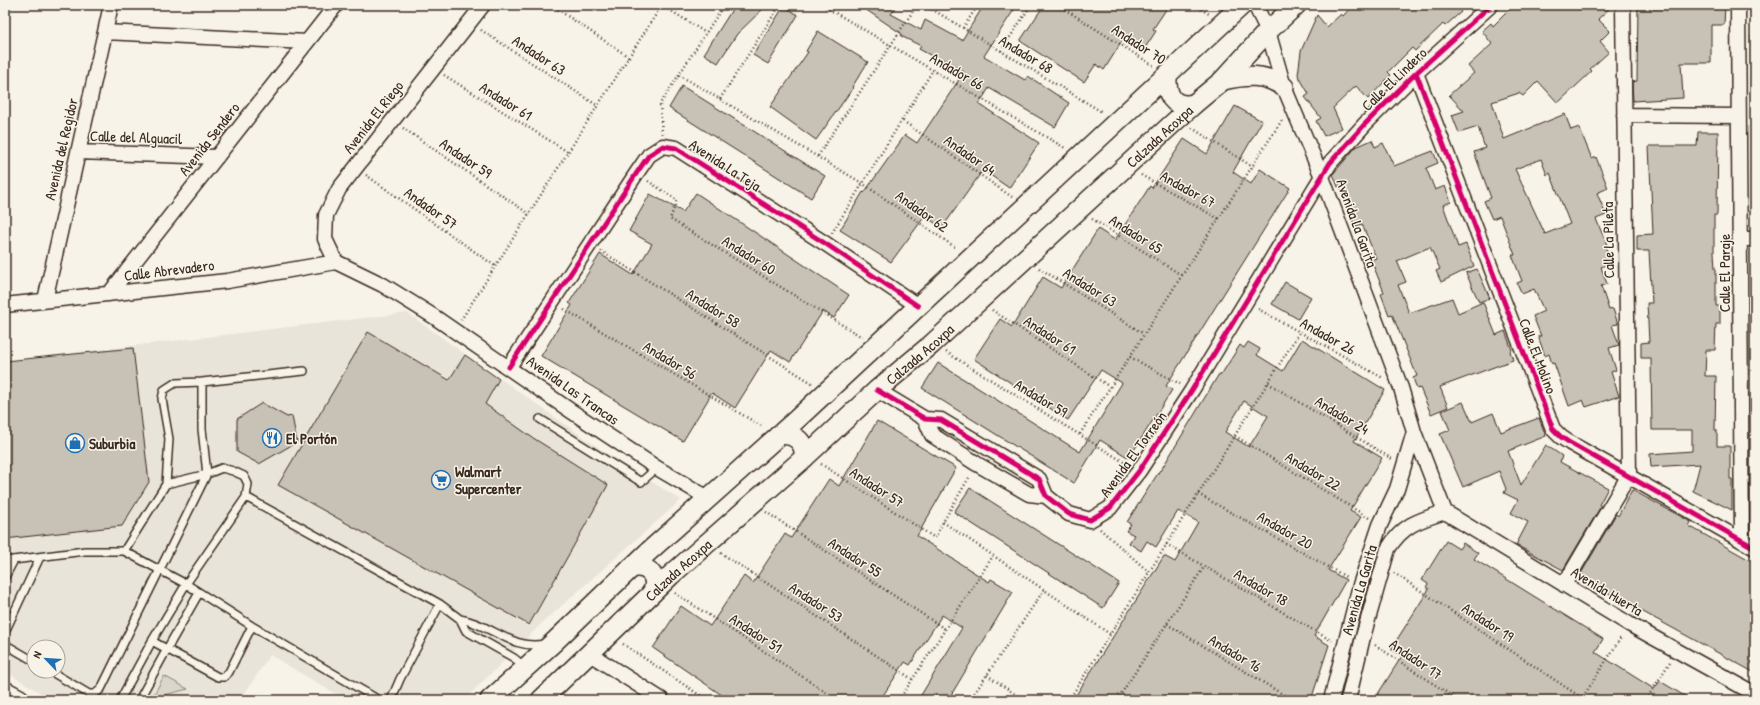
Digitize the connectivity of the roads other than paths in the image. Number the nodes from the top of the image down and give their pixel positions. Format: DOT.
graph roads {
  1 [pos="111,5"];
  2 [pos="336,5"];
  3 [pos="482,5"];
  4 [pos="1242,5"];
  5 [pos="1255,5"];
  6 [pos="1296,5"];
  7 [pos="1491,5"];
  8 [pos="1623,5"];
  9 [pos="1738,5"];
  10 [pos="1268,31"];
  11 [pos="105,32"];
  12 [pos="307,42"];
  13 [pos="1416,73"];
  14 [pos="1167,75"];
  15 [pos="1223,80"];
  16 [pos="1284,87"];
  17 [pos="1149,92"];
  18 [pos="1194,104"];
  19 [pos="1624,115"];
  20 [pos="1738,116"];
  21 [pos="1178,119"];
  22 [pos="78,152"];
  23 [pos="217,157"];
  24 [pos="1322,177"];
  25 [pos="1748,239"];
  26 [pos="336,262"];
  27 [pos="109,294"];
  28 [pos="45,300"];
  29 [pos="5,305"];
  30 [pos="918,306"];
  31 [pos="509,367"];
  32 [pos="304,371"];
  33 [pos="202,382"];
  34 [pos="876,390"];
  35 [pos="540,418"];
  36 [pos="925,419"];
  37 [pos="796,420"];
  38 [pos="1414,432"];
  39 [pos="778,435"];
  40 [pos="809,453"];
  41 [pos="658,468"];
  42 [pos="207,474"];
  43 [pos="1629,475"];
  44 [pos="166,484"];
  45 [pos="1046,496"];
  46 [pos="246,497"];
  47 [pos="708,498"];
  48 [pos="1446,512"];
  49 [pos="1742,541"];
  50 [pos="1755,548"];
  51 [pos="124,550"];
  52 [pos="647,553"];
  53 [pos="40,557"];
  54 [pos="14,560"];
  55 [pos="5,561"];
  56 [pos="631,568"];
  57 [pos="160,569"];
  58 [pos="5,577"];
  59 [pos="186,584"];
  60 [pos="662,584"];
  61 [pos="1564,585"];
  62 [pos="200,593"];
  63 [pos="440,604"];
  64 [pos="460,619"];
  65 [pos="252,626"];
  66 [pos="5,632"];
  67 [pos="152,641"];
  68 [pos="554,642"];
  69 [pos="5,643"];
  70 [pos="167,648"];
  71 [pos="590,654"];
  72 [pos="26,657"];
  73 [pos="526,668"];
  74 [pos="64,679"];
  75 [pos="5,692"];
  76 [pos="1755,694"];
  77 [pos="18,700"];
  78 [pos="120,700"];
  79 [pos="139,700"];
  80 [pos="379,700"];
  81 [pos="387,700"];
  82 [pos="391,700"];
  83 [pos="490,700"];
  84 [pos="541,700"];
  85 [pos="662,700"];
  86 [pos="1331,700"];
  87 [pos="1348,700"];
  1 -- 11 [label="street, Avenida del Regidor"];
  2 -- 12 [label="street, Avenida Sendero"];
  3 -- 26 [label="street, Avenida El Riego"];
  4 -- 14 [label="main road"];
  5 -- 10 [label="street, Avenida La Garita"];
  6 -- 10 [label="main road, Calzada Acoxpa"];
  7 -- 13 [label="street, Calle El Lindero"];
  8 -- 19 [label="street, Calle La Pileta"];
  9 -- 20 [label="street, Calle El Paraje"];
  10 -- 15 [label="main road, Calzada Acoxpa"];
  10 -- 16 [label="street, Avenida La Garita"];
  11 -- 12 [label="street"];
  11 -- 22 [label="street, Avenida del Regidor"];
  12 -- 23 [label="street, Avenida Sendero"];
  13 -- 24 [label="street, Calle El Lindero"];
  13 -- 43 [label="street, Calle El Molino"];
  14 -- 17 [label="main road"];
  14 -- 18 [label="main road"];
  15 -- 16 [label="main road"];
  15 -- 18 [label="main road, Calzada Acoxpa"];
  16 -- 24 [label="street, Avenida La Garita"];
  17 -- 21 [label="main road"];
  17 -- 30 [label="main road"];
  18 -- 21 [label="main road, Calzada Acoxpa"];
  19 -- 20 [label="street"];
  19 -- 43 [label="street, Calle La Pileta"];
  20 -- 25 [label="street, Calle El Paraje"];
  21 -- 34 [label="main road, Calzada Acoxpa"];
  22 -- 23 [label="street, Calle del Alguacil"];
  22 -- 28 [label="street, Avenida del Regidor"];
  23 -- 27 [label="street, Avenida Sendero"];
  24 -- 38 [label="street, Avenida La Garita"];
  24 -- 45 [label="street, Avenida El Torreón"];
  25 -- 49 [label="street, Calle El Paraje"];
  26 -- 27 [label="street, Calle Abrevadero"];
  26 -- 31 [label="street, Avenida Las Trancas"];
  27 -- 28 [label="street, Calle Abrevadero"];
  28 -- 29 [label="street, Calle Abrevadero"];
  30 -- 31 [label="street, Avenida La Teja"];
  30 -- 37 [label="main road"];
  31 -- 41 [label="street, Avenida Las Trancas"];
  32 -- 33 [label="lane"];
  33 -- 42 [label="lane"];
  33 -- 44 [label="lane"];
  34 -- 36 [label="street"];
  34 -- 40 [label="main road, Calzada Acoxpa"];
  35 -- 41 [label="lane"];
  36 -- 45 [label="street"];
  36 -- 45 [label="street"];
  37 -- 39 [label="main road"];
  37 -- 40 [label="main road"];
  38 -- 48 [label="street, Avenida La Garita"];
  38 -- 86 [label="street, Avenida La Garita"];
  39 -- 40 [label="main road"];
  39 -- 47 [label="main road"];
  40 -- 60 [label="main road, Calzada Acoxpa"];
  41 -- 47 [label="street, Avenida Las Trancas"];
  42 -- 44 [label="lane"];
  42 -- 46 [label="lane"];
  42 -- 57 [label="lane"];
  43 -- 49 [label="street, Calle El Molino"];
  43 -- 61 [label="street"];
  44 -- 51 [label="lane"];
  46 -- 59 [label="lane"];
  46 -- 63 [label="lane"];
  47 -- 52 [label="main road"];
  48 -- 61 [label="street, Avenida Huerta"];
  48 -- 87 [label="street, Avenida La Garita"];
  49 -- 50 [label="street, Calle El Molino"];
  51 -- 53 [label="lane"];
  51 -- 57 [label="lane"];
  52 -- 56 [label="main road"];
  52 -- 60 [label="main road"];
  53 -- 54 [label="lane"];
  53 -- 66 [label="lane"];
  54 -- 55 [label="lane"];
  54 -- 58 [label="lane"];
  56 -- 60 [label="main road"];
  56 -- 68 [label="main road"];
  57 -- 59 [label="lane"];
  57 -- 74 [label="lane"];
  59 -- 62 [label="lane"];
  59 -- 67 [label="lane"];
  60 -- 71 [label="main road, Calzada Acoxpa"];
  61 -- 76 [label="street, Avenida Huerta"];
  62 -- 65 [label="lane"];
  62 -- 70 [label="lane"];
  63 -- 64 [label="lane"];
  63 -- 82 [label="lane"];
  64 -- 68 [label="lane"];
  64 -- 73 [label="lane"];
  65 -- 70 [label="lane"];
  65 -- 80 [label="lane"];
  67 -- 70 [label="lane"];
  67 -- 78 [label="lane"];
  68 -- 73 [label="main road"];
  69 -- 72 [label="lane"];
  70 -- 79 [label="lane"];
  71 -- 84 [label="main road, Calzada Acoxpa"];
  71 -- 85 [label="street"];
  73 -- 83 [label="main road"];
  75 -- 77 [label="main road"];
  80 -- 81 [label="lane"];
}
